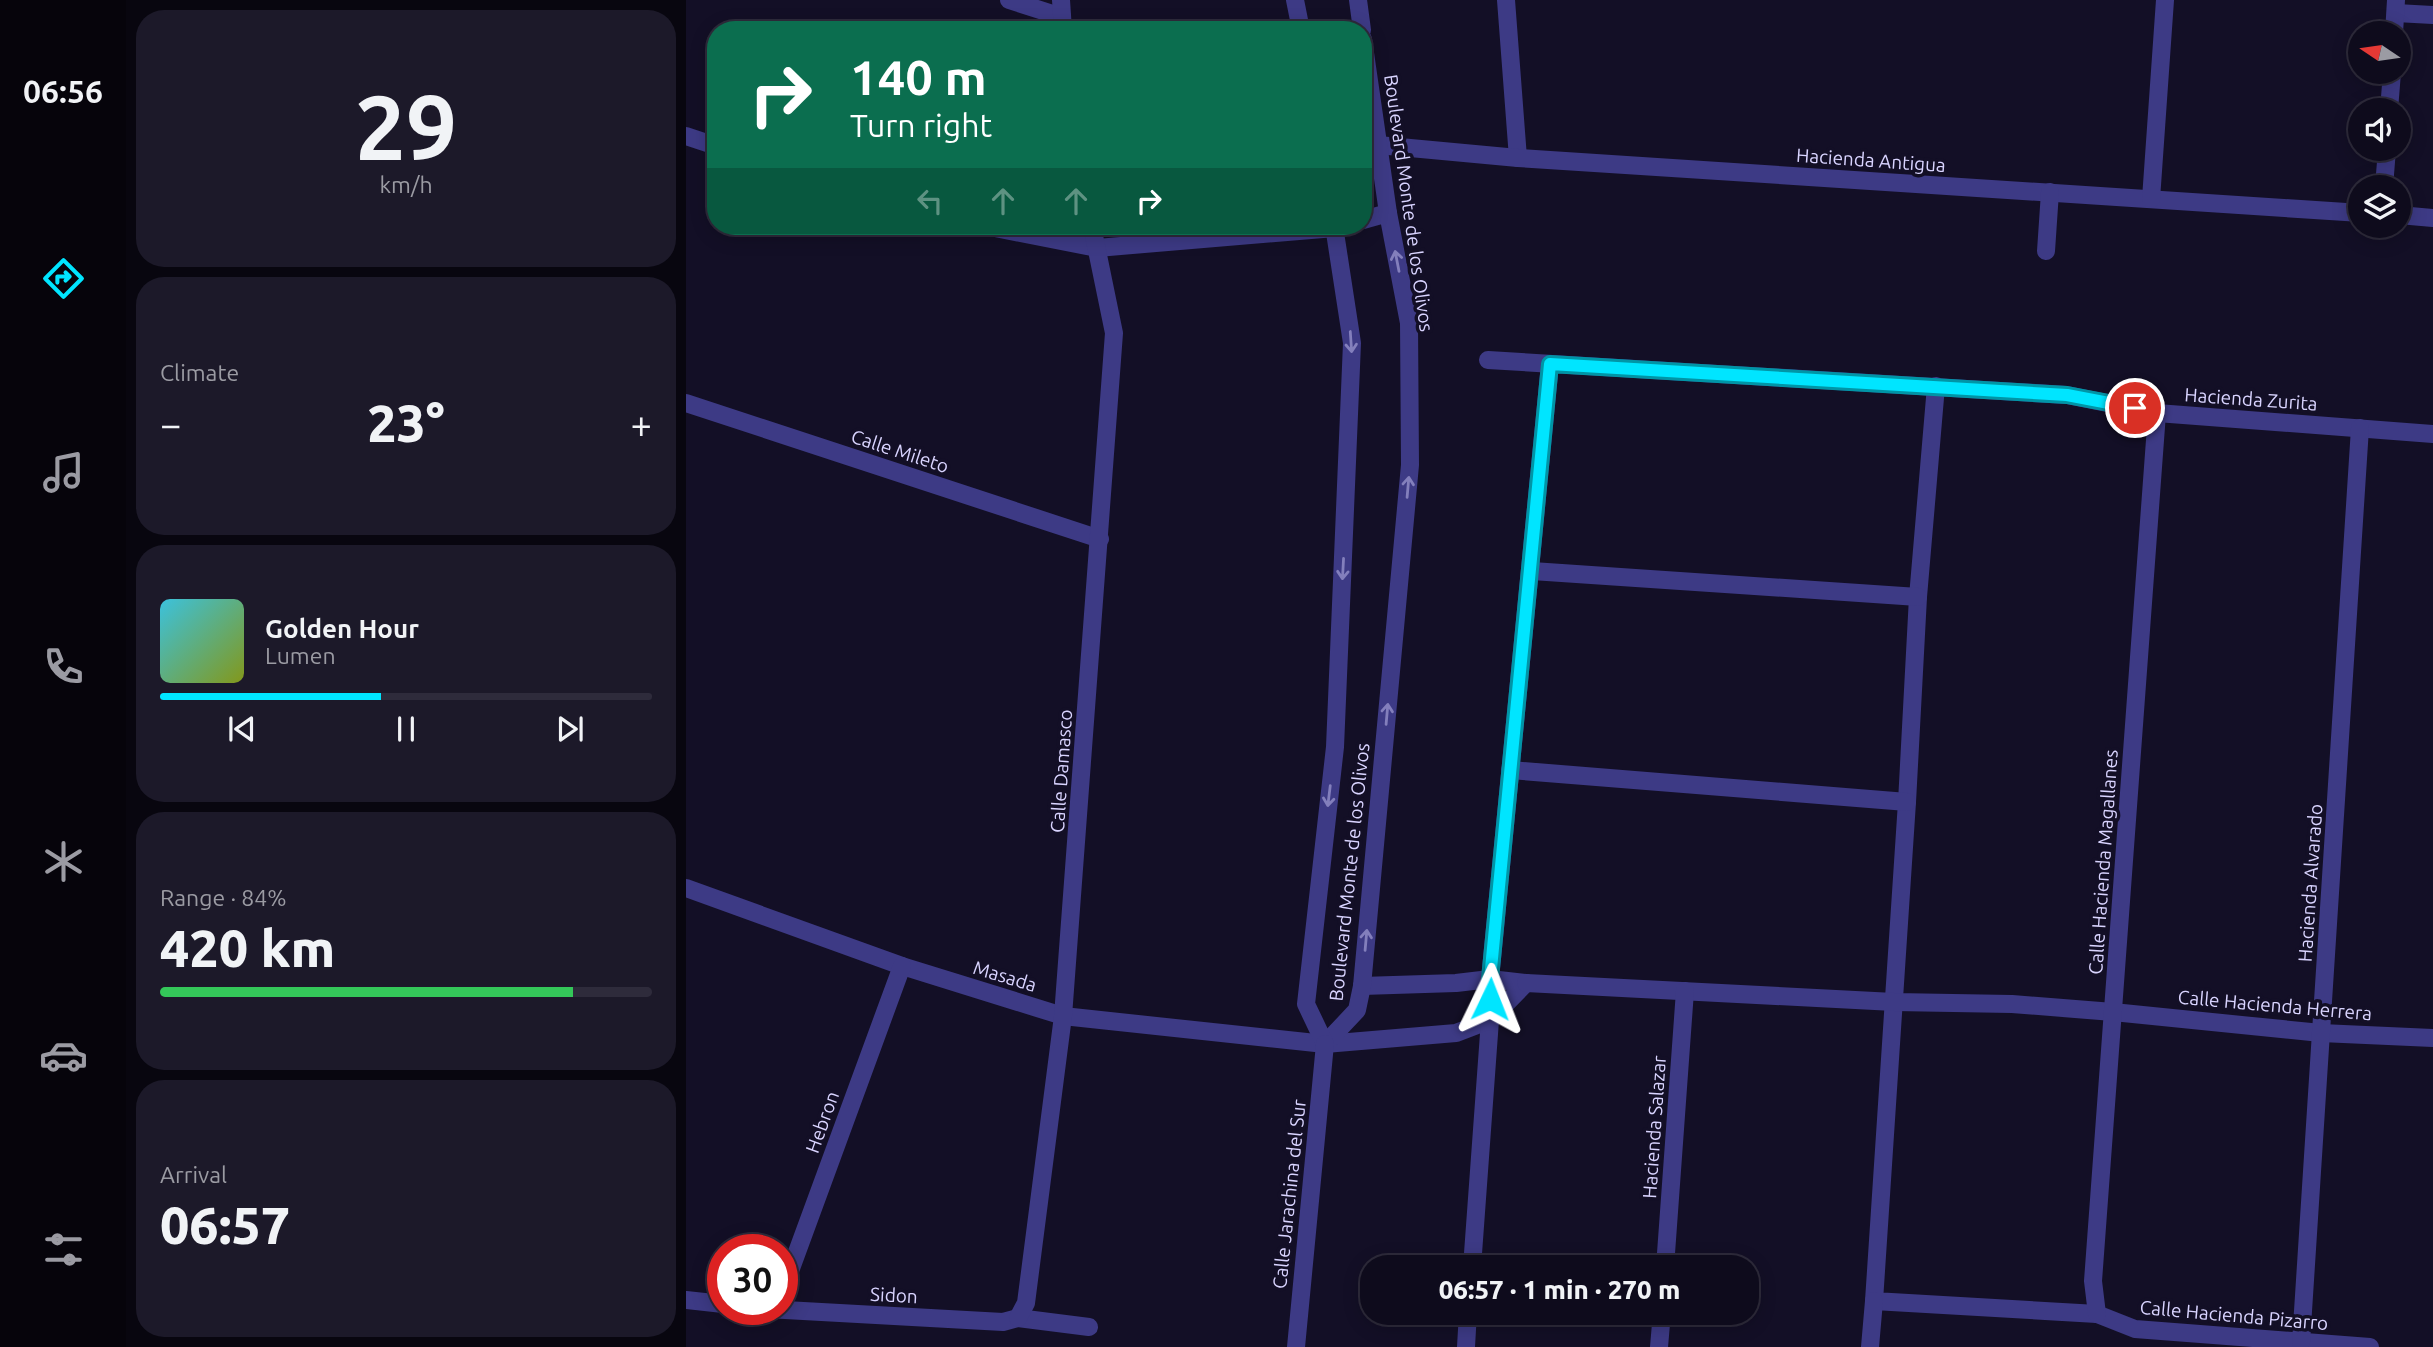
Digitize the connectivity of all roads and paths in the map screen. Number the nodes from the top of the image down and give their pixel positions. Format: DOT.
graph roads {
  1 [pos="1009,0"];
  2 [pos="1296,0"];
  3 [pos="1358,0"];
  4 [pos="1506,0"];
  5 [pos="2165,0"];
  6 [pos="2396,7"];
  7 [pos="2433,15"];
  8 [pos="1062,16"];
  9 [pos="1300,21"];
  10 [pos="1361,21"];
  11 [pos="1372,102"];
  12 [pos="686,136"];
  13 [pos="707,143"];
  14 [pos="1378,145"];
  15 [pos="1518,158"];
  16 [pos="2050,192"];
  17 [pos="2151,199"];
  18 [pos="2348,212"];
  19 [pos="1388,213"];
  20 [pos="2411,216"];
  21 [pos="1372,217"];
  22 [pos="2433,218"];
  23 [pos="1031,235"];
  24 [pos="1094,235"];
  25 [pos="1246,235"];
  26 [pos="1339,235"];
  27 [pos="1097,248"];
  28 [pos="2046,251"];
  29 [pos="1488,360"];
  30 [pos="1550,364"];
  31 [pos="1936,386"];
  32 [pos="686,404"];
  33 [pos="2157,413"];
  34 [pos="2360,428"];
  35 [pos="2433,433"];
  36 [pos="1100,539"];
  37 [pos="1532,571"];
  38 [pos="1918,597"];
  39 [pos="1510,770"];
  40 [pos="1908,802"];
  41 [pos="686,888"];
  42 [pos="902,966"];
  43 [pos="1490,979"];
  44 [pos="1526,983"];
  45 [pos="1362,986"];
  46 [pos="1685,991"];
  47 [pos="1894,1002"];
  48 [pos="2113,1012"];
  49 [pos="1063,1016"];
  50 [pos="1490,1020"];
  51 [pos="2321,1033"];
  52 [pos="2433,1038"];
  53 [pos="1325,1044"];
  54 [pos="798,1249"];
  55 [pos="1473,1255"];
  56 [pos="1666,1255"];
  57 [pos="686,1300"];
  58 [pos="1874,1301"];
  59 [pos="707,1302"];
  60 [pos="798,1310"];
  61 [pos="2097,1314"];
  62 [pos="1018,1318"];
  63 [pos="1467,1325"];
  64 [pos="1661,1325"];
  65 [pos="1089,1327"];
  66 [pos="2301,1342"];
  67 [pos="1296,1347"];
  68 [pos="1466,1347"];
  69 [pos="1659,1347"];
  70 [pos="1870,1347"];
  71 [pos="2370,1347"];
  1 -- 8 [label="street"];
  2 -- 9 [label="street"];
  3 -- 10 [label="street"];
  4 -- 15 [label="street"];
  5 -- 17 [label="street"];
  6 -- 7 [label="street"];
  11 -- 14 [label="street, Boulevard Monte de los Olivos"];
  12 -- 13 [label="street"];
  14 -- 15 [label="street, Hacienda Antigua"];
  14 -- 19 [label="street, Boulevard Monte de los Olivos"];
  15 -- 16 [label="street, Hacienda Antigua"];
  16 -- 17 [label="street, Hacienda Antigua"];
  16 -- 28 [label="street"];
  17 -- 18 [label="street, Hacienda Antigua"];
  19 -- 21 [label="street"];
  45 -- 19 [label="street, Boulevard Monte de los Olivos, one-way"];
  20 -- 22 [label="street"];
  23 -- 27 [label="street"];
  24 -- 27 [label="street, Calle Damasco"];
  25 -- 27 [label="street"];
  26 -- 53 [label="street, Boulevard Monte de los Olivos, one-way"];
  27 -- 36 [label="street, Calle Damasco"];
  29 -- 30 [label="street, Hacienda Zurita"];
  30 -- 31 [label="street, Hacienda Zurita"];
  30 -- 37 [label="street"];
  31 -- 33 [label="street, Hacienda Zurita"];
  31 -- 38 [label="street"];
  32 -- 36 [label="street, Calle Mileto"];
  33 -- 34 [label="street, Hacienda Zurita"];
  33 -- 48 [label="street, Calle Hacienda Magallanes"];
  34 -- 35 [label="street, Hacienda Zurita"];
  34 -- 51 [label="street, Hacienda Alvarado"];
  36 -- 49 [label="street, Calle Damasco"];
  37 -- 38 [label="street"];
  37 -- 39 [label="street"];
  38 -- 40 [label="street"];
  39 -- 40 [label="street"];
  39 -- 43 [label="street"];
  40 -- 47 [label="street"];
  41 -- 42 [label="street, Masada"];
  42 -- 49 [label="street, Masada"];
  42 -- 54 [label="street, Hebron"];
  43 -- 44 [label="street, Calle Hacienda Herrera"];
  43 -- 45 [label="street, Calle Hacienda Herrera"];
  43 -- 50 [label="street"];
  44 -- 46 [label="street, Calle Hacienda Herrera"];
  44 -- 50 [label="street"];
  45 -- 53 [label="street, Boulevard Monte de los Olivos"];
  46 -- 47 [label="street, Calle Hacienda Herrera"];
  46 -- 56 [label="street, Hacienda Salazar"];
  47 -- 48 [label="street, Calle Hacienda Herrera"];
  47 -- 58 [label="street"];
  48 -- 51 [label="street, Calle Hacienda Herrera"];
  48 -- 61 [label="street, Calle Hacienda Magallanes"];
  49 -- 53 [label="street, Masada"];
  49 -- 62 [label="street, Calle Damasco"];
  50 -- 53 [label="street, Masada"];
  50 -- 55 [label="street"];
  51 -- 52 [label="street, Calle Hacienda Herrera"];
  51 -- 66 [label="street, Hacienda Alvarado"];
  53 -- 67 [label="street, Calle Jarachina del Sur"];
  57 -- 59 [label="street"];
  58 -- 61 [label="street, Calle Hacienda Pizarro"];
  58 -- 70 [label="street"];
  60 -- 62 [label="street, Sidon"];
  61 -- 66 [label="street, Calle Hacienda Pizarro"];
  62 -- 65 [label="street, Sidon"];
  63 -- 68 [label="street"];
  64 -- 69 [label="street"];
  66 -- 71 [label="street, Calle Hacienda Pizarro"];
}
